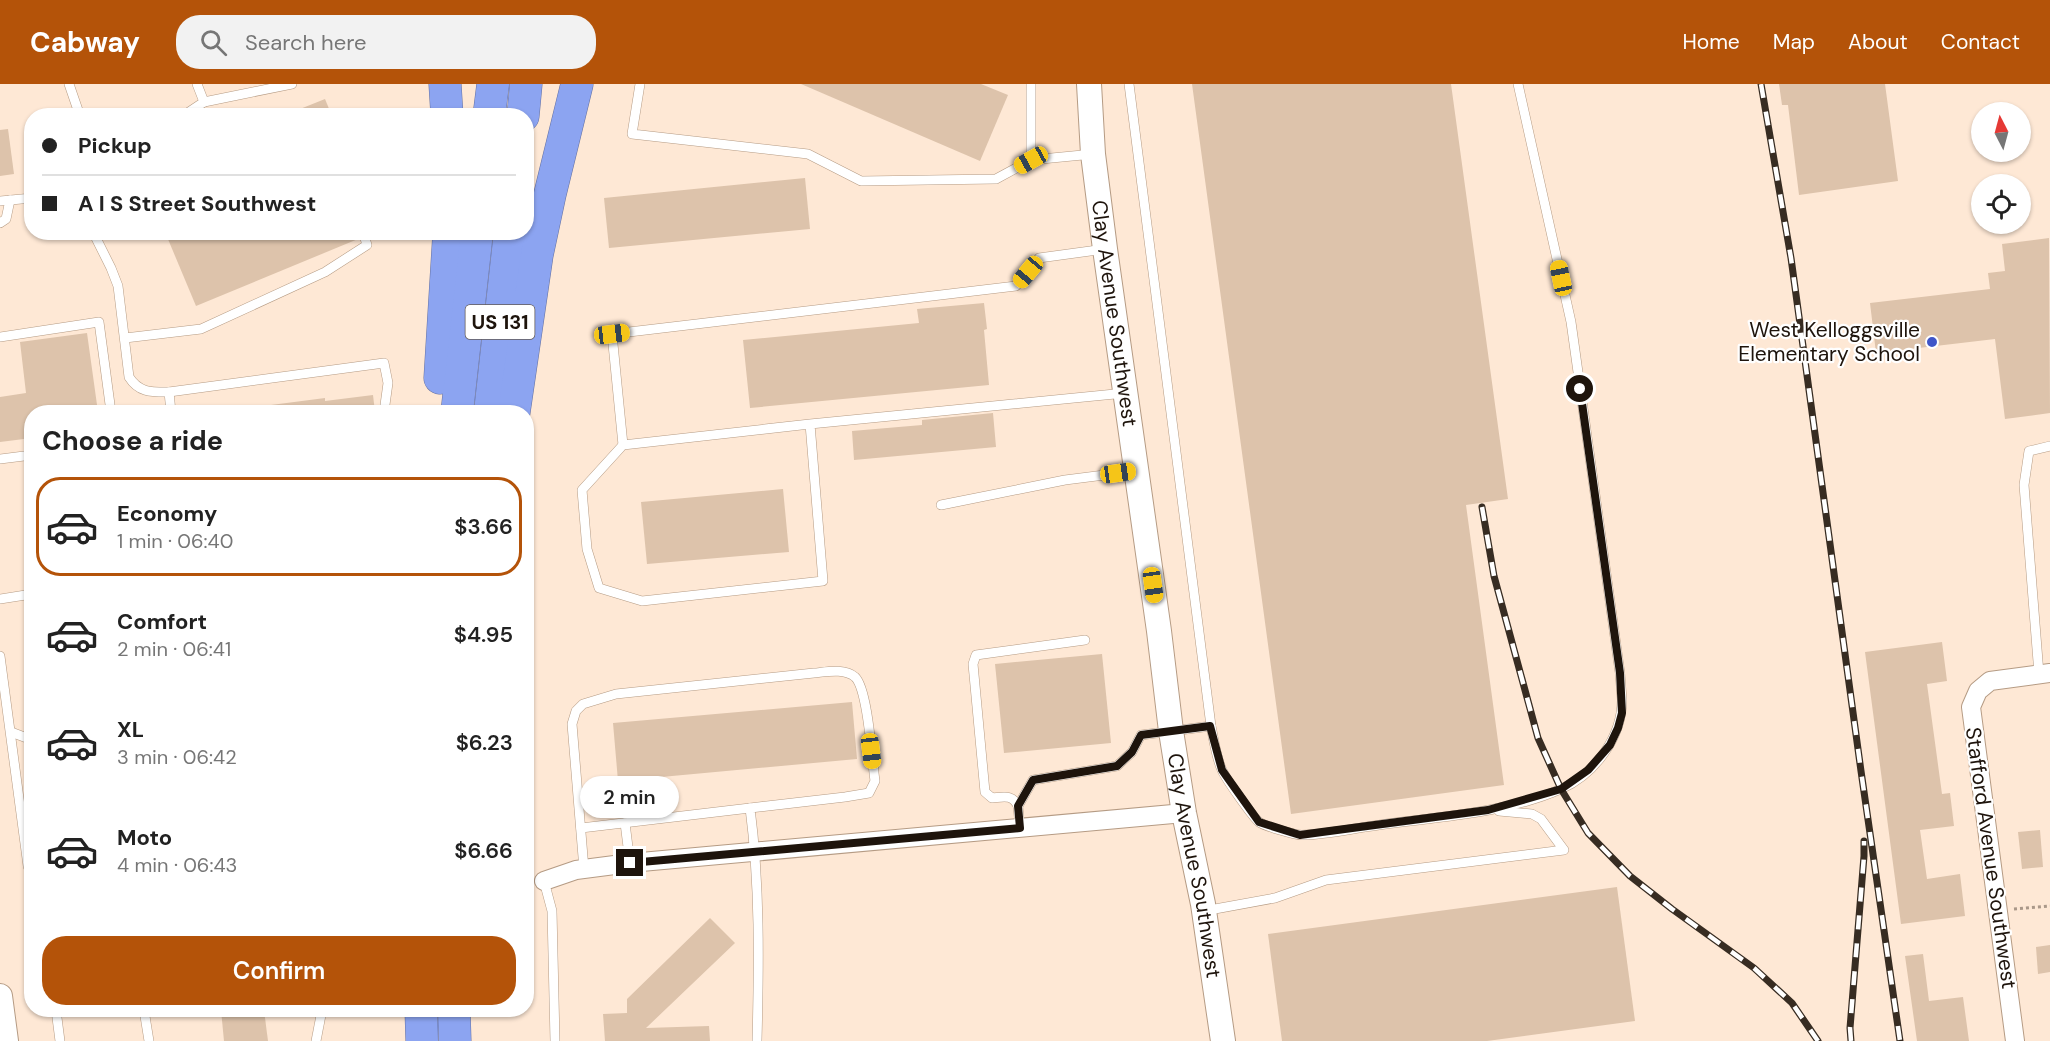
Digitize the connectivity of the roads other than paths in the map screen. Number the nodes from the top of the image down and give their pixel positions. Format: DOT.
graph roads {
  1 [pos="69,84"];
  2 [pos="197,84"];
  3 [pos="292,84"];
  4 [pos="445,84"];
  5 [pos="493,84"];
  6 [pos="526,84"];
  7 [pos="577,84"];
  8 [pos="640,84"];
  9 [pos="1031,84"];
  10 [pos="1089,84"];
  11 [pos="1129,84"];
  12 [pos="1518,84"];
  13 [pos="204,102"];
  14 [pos="77,108"];
  15 [pos="195,108"];
  16 [pos="446,108"];
  17 [pos="490,108"];
  18 [pos="524,108"];
  19 [pos="1093,154"];
  20 [pos="1031,160"];
  21 [pos="24,199"];
  22 [pos="5,201"];
  23 [pos="0,223"];
  24 [pos="97,240"];
  25 [pos="365,240"];
  26 [pos="449,240"];
  27 [pos="476,240"];
  28 [pos="509,240"];
  29 [pos="1105,249"];
  30 [pos="0,338"];
  31 [pos="125,338"];
  32 [pos="169,392"];
  33 [pos="1125,393"];
  34 [pos="110,405"];
  35 [pos="170,405"];
  36 [pos="385,405"];
  37 [pos="438,405"];
  38 [pos="458,405"];
  39 [pos="491,405"];
  40 [pos="515,405"];
  41 [pos="810,424"];
  42 [pos="623,445"];
  43 [pos="2050,446"];
  44 [pos="24,456"];
  45 [pos="0,459"];
  46 [pos="1136,471"];
  47 [pos="941,505"];
  48 [pos="24,595"];
  49 [pos="0,599"];
  50 [pos="1085,640"];
  51 [pos="0,656"];
  52 [pos="2044,674"];
  53 [pos="1210,726"];
  54 [pos="1171,731"];
  55 [pos="10,732"];
  56 [pos="24,737"];
  57 [pos="1018,806"];
  58 [pos="750,808"];
  59 [pos="1488,810"];
  60 [pos="1184,813"];
  61 [pos="625,823"];
  62 [pos="24,825"];
  63 [pos="581,828"];
  64 [pos="1020,828"];
  65 [pos="755,853"];
  66 [pos="630,863"];
  67 [pos="584,869"];
  68 [pos="544,881"];
  69 [pos="1204,911"];
  70 [pos="0,996"];
  71 [pos="57,1017"];
  72 [pos="145,1017"];
  73 [pos="321,1017"];
  74 [pos="421,1017"];
  75 [pos="454,1017"];
  76 [pos="6,1041"];
  77 [pos="60,1041"];
  78 [pos="149,1041"];
  79 [pos="316,1041"];
  80 [pos="422,1041"];
  81 [pos="455,1041"];
  82 [pos="555,1041"];
  83 [pos="757,1041"];
  84 [pos="1223,1041"];
  85 [pos="2015,1041"];
  1 -- 14 [label="lane"];
  2 -- 13 [label="lane"];
  3 -- 13 [label="lane"];
  4 -- 16 [label="highway"];
  5 -- 17 [label="highway"];
  6 -- 18 [label="highway"];
  7 -- 40 [label="highway"];
  8 -- 20 [label="lane"];
  9 -- 20 [label="lane"];
  10 -- 19 [label="street, Clay Avenue Southwest"];
  11 -- 53 [label="lane"];
  12 -- 59 [label="lane"];
  13 -- 15 [label="lane"];
  19 -- 20 [label="lane"];
  19 -- 29 [label="street, Clay Avenue Southwest"];
  21 -- 22 [label="lane"];
  22 -- 23 [label="lane"];
  24 -- 31 [label="lane"];
  25 -- 31 [label="lane"];
  26 -- 37 [label="highway"];
  27 -- 38 [label="highway, US 131"];
  28 -- 39 [label="highway, US 131"];
  29 -- 33 [label="street, Clay Avenue Southwest"];
  29 -- 42 [label="lane"];
  30 -- 34 [label="lane"];
  31 -- 32 [label="lane"];
  32 -- 35 [label="lane"];
  32 -- 36 [label="lane"];
  33 -- 41 [label="lane"];
  33 -- 46 [label="street, Clay Avenue Southwest"];
  41 -- 42 [label="lane"];
  41 -- 42 [label="lane"];
  43 -- 52 [label="lane"];
  44 -- 45 [label="lane"];
  46 -- 47 [label="lane"];
  46 -- 54 [label="street, Clay Avenue Southwest"];
  48 -- 49 [label="lane"];
  50 -- 57 [label="lane"];
  51 -- 55 [label="lane"];
  52 -- 85 [label="street, Stafford Avenue Southwest"];
  53 -- 54 [label="lane"];
  53 -- 59 [label="lane"];
  54 -- 57 [label="lane"];
  54 -- 60 [label="street, Clay Avenue Southwest"];
  55 -- 56 [label="lane"];
  55 -- 62 [label="lane"];
  57 -- 64 [label="lane"];
  58 -- 61 [label="lane"];
  58 -- 63 [label="lane"];
  58 -- 65 [label="lane"];
  59 -- 69 [label="lane"];
  60 -- 64 [label="street"];
  60 -- 69 [label="street, Clay Avenue Southwest"];
  61 -- 63 [label="lane"];
  61 -- 66 [label="lane"];
  63 -- 67 [label="lane"];
  64 -- 65 [label="street"];
  65 -- 66 [label="street"];
  65 -- 83 [label="lane"];
  66 -- 67 [label="street"];
  67 -- 68 [label="street"];
  68 -- 82 [label="lane"];
  69 -- 84 [label="street, Clay Avenue Southwest"];
  70 -- 76 [label="street"];
  71 -- 77 [label="lane"];
  72 -- 78 [label="lane"];
  73 -- 79 [label="lane"];
  74 -- 80 [label="highway"];
  75 -- 81 [label="highway"];
}
